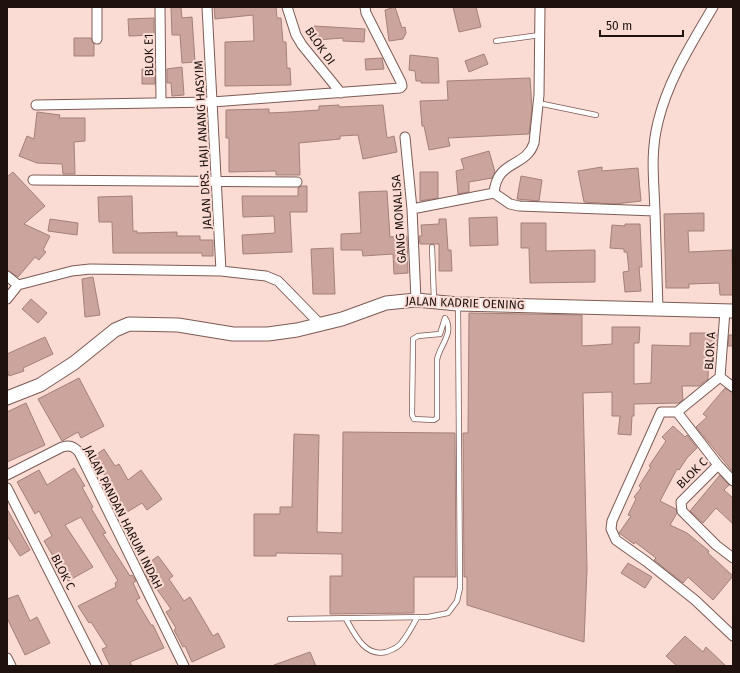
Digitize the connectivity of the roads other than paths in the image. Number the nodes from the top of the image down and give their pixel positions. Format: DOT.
graph roads {
  1 [pos="97,7"];
  2 [pos="160,7"];
  3 [pos="207,7"];
  4 [pos="288,7"];
  5 [pos="365,7"];
  6 [pos="540,7"];
  7 [pos="713,7"];
  8 [pos="541,35"];
  9 [pos="97,39"];
  10 [pos="496,40"];
  11 [pos="340,93"];
  12 [pos="212,102"];
  13 [pos="161,103"];
  14 [pos="538,103"];
  15 [pos="36,105"];
  16 [pos="596,115"];
  17 [pos="405,137"];
  18 [pos="34,180"];
  19 [pos="216,182"];
  20 [pos="297,182"];
  21 [pos="494,193"];
  22 [pos="412,209"];
  23 [pos="655,211"];
  24 [pos="432,247"];
  25 [pos="222,271"];
  26 [pos="7,276"];
  27 [pos="18,285"];
  28 [pos="7,299"];
  29 [pos="416,300"];
  30 [pos="445,308"];
  31 [pos="658,310"];
  32 [pos="729,311"];
  33 [pos="320,324"];
  34 [pos="720,377"];
  35 [pos="733,387"];
  36 [pos="7,398"];
  37 [pos="677,412"];
  38 [pos="718,465"];
  39 [pos="7,475"];
  40 [pos="733,480"];
  41 [pos="7,488"];
  42 [pos="733,558"];
  43 [pos="417,618"];
  44 [pos="290,619"];
  45 [pos="346,620"];
  46 [pos="733,636"];
  47 [pos="7,658"];
  48 [pos="11,666"];
  49 [pos="97,666"];
  50 [pos="184,666"];
  1 -- 9 [label="street"];
  2 -- 13 [label="street, BLOK E1"];
  3 -- 12 [label="street, JALAN DRS. HAJI ANANG HASYIM"];
  4 -- 11 [label="street, BLOK DI"];
  5 -- 11 [label="street"];
  6 -- 8 [label="street"];
  7 -- 23 [label="street"];
  8 -- 10 [label="lane"];
  8 -- 14 [label="street"];
  11 -- 12 [label="street"];
  12 -- 13 [label="street"];
  12 -- 19 [label="street, JALAN DRS. HAJI ANANG HASYIM"];
  13 -- 15 [label="street"];
  14 -- 16 [label="lane"];
  14 -- 21 [label="street"];
  17 -- 22 [label="street, GANG MONALISA"];
  18 -- 19 [label="street"];
  19 -- 20 [label="street"];
  19 -- 25 [label="street, JALAN DRS. HAJI ANANG HASYIM"];
  21 -- 22 [label="street"];
  21 -- 23 [label="street"];
  22 -- 29 [label="street, GANG MONALISA"];
  23 -- 31 [label="street"];
  24 -- 30 [label="lane"];
  25 -- 27 [label="street"];
  25 -- 33 [label="street"];
  26 -- 27 [label="street"];
  27 -- 28 [label="street"];
  29 -- 30 [label="main road, JALAN KADRIE OENING"];
  29 -- 33 [label="main road, JALAN KADRIE OENING"];
  30 -- 30 [label="lane"];
  30 -- 31 [label="main road, JALAN KADRIE OENING"];
  30 -- 43 [label="lane"];
  31 -- 32 [label="main road, JALAN KADRIE OENING"];
  32 -- 34 [label="street, BLOK A"];
  33 -- 36 [label="main road, JALAN KADRIE OENING"];
  34 -- 35 [label="street, BLOK A"];
  34 -- 37 [label="street"];
  37 -- 38 [label="street, BLOK C"];
  37 -- 46 [label="street"];
  38 -- 40 [label="street"];
  38 -- 42 [label="street, BLOK C"];
  39 -- 50 [label="street, JALAN PANDAN HARUM INDAH"];
  41 -- 49 [label="street, BLOK C"];
  43 -- 45 [label="lane"];
  43 -- 45 [label="lane"];
  44 -- 45 [label="lane"];
  47 -- 48 [label="street"];
}
